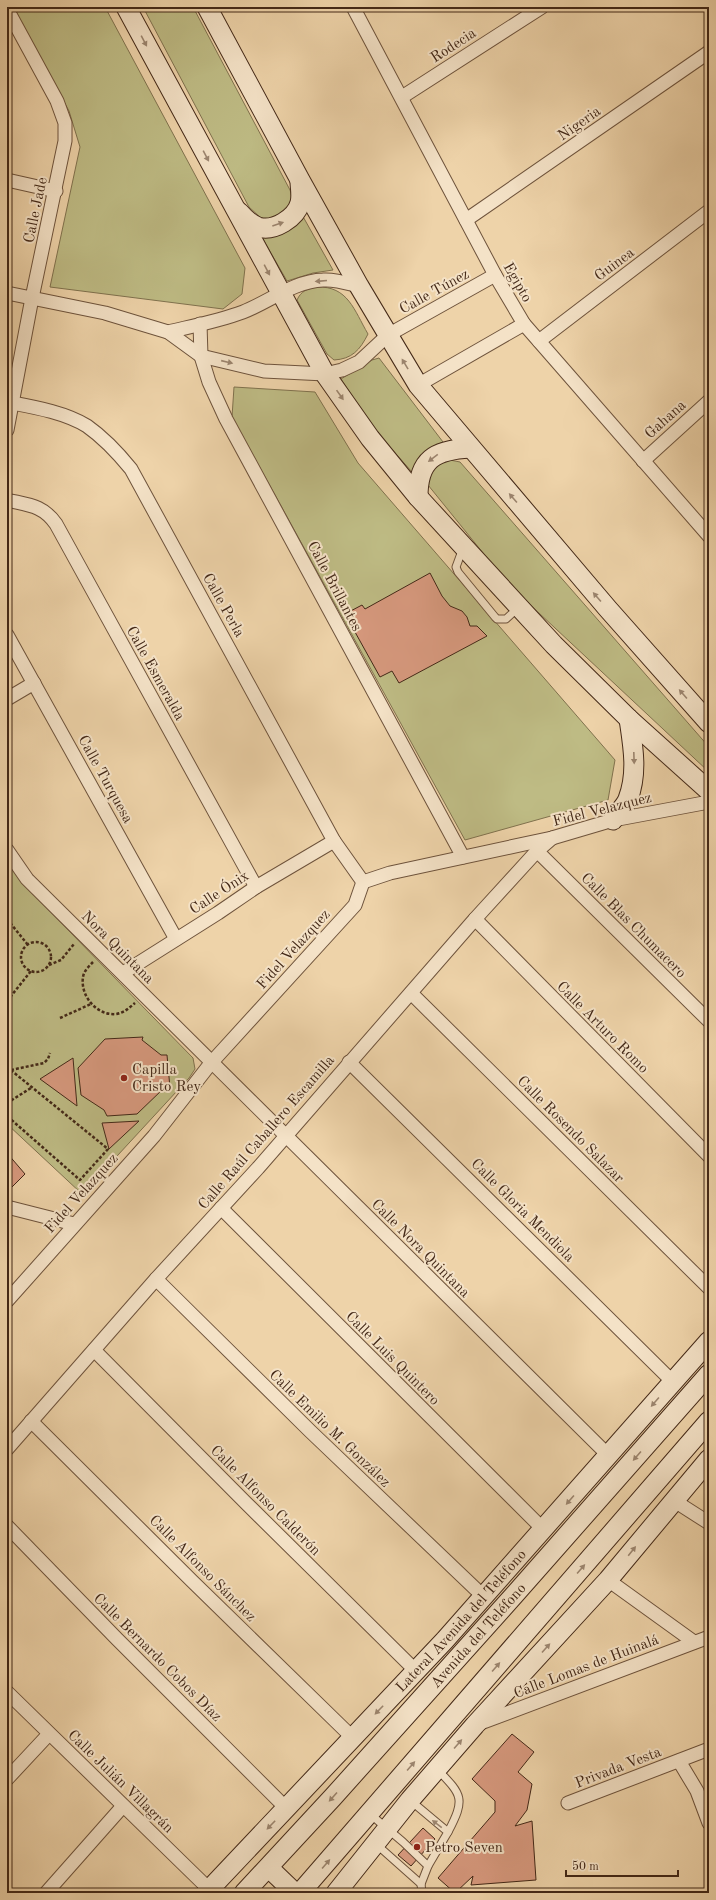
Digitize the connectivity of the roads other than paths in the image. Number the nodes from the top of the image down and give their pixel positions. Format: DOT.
graph roads {
  1 [pos="126,7"];
  2 [pos="207,7"];
  3 [pos="353,7"];
  4 [pos="542,7"];
  5 [pos="7,8"];
  6 [pos="709,52"];
  7 [pos="402,97"];
  8 [pos="7,180"];
  9 [pos="300,180"];
  10 [pos="56,191"];
  11 [pos="234,207"];
  12 [pos="709,211"];
  13 [pos="466,220"];
  14 [pos="495,275"];
  15 [pos="359,286"];
  16 [pos="7,293"];
  17 [pos="280,294"];
  18 [pos="32,298"];
  19 [pos="200,324"];
  20 [pos="524,324"];
  21 [pos="168,332"];
  22 [pos="388,335"];
  23 [pos="539,341"];
  24 [pos="201,356"];
  25 [pos="325,374"];
  26 [pos="418,385"];
  27 [pos="709,401"];
  28 [pos="10,403"];
  29 [pos="7,430"];
  30 [pos="470,448"];
  31 [pos="643,461"];
  32 [pos="418,497"];
  33 [pos="7,500"];
  34 [pos="709,536"];
  35 [pos="464,546"];
  36 [pos="519,607"];
  37 [pos="7,634"];
  38 [pos="34,683"];
  39 [pos="7,698"];
  40 [pos="629,719"];
  41 [pos="709,723"];
  42 [pos="709,791"];
  43 [pos="709,802"];
  44 [pos="613,820"];
  45 [pos="552,838"];
  46 [pos="334,841"];
  47 [pos="7,850"];
  48 [pos="537,852"];
  49 [pos="463,857"];
  50 [pos="363,882"];
  51 [pos="256,887"];
  52 [pos="475,919"];
  53 [pos="176,939"];
  54 [pos="123,973"];
  55 [pos="411,993"];
  56 [pos="709,1021"];
  57 [pos="349,1062"];
  58 [pos="211,1063"];
  59 [pos="285,1136"];
  60 [pos="709,1156"];
  61 [pos="7,1207"];
  62 [pos="221,1208"];
  63 [pos="74,1224"];
  64 [pos="156,1279"];
  65 [pos="709,1288"];
  66 [pos="7,1301"];
  67 [pos="709,1341"];
  68 [pos="94,1350"];
  69 [pos="709,1374"];
  70 [pos="673,1382"];
  71 [pos="31,1421"];
  72 [pos="709,1421"];
  73 [pos="7,1449"];
  74 [pos="608,1456"];
  75 [pos="709,1459"];
  76 [pos="673,1500"];
  77 [pos="709,1523"];
  78 [pos="7,1526"];
  79 [pos="544,1530"];
  80 [pos="608,1580"];
  81 [pos="484,1597"];
  82 [pos="709,1637"];
  83 [pos="445,1640"];
  84 [pos="694,1642"];
  85 [pos="460,1655"];
  86 [pos="416,1671"];
  87 [pos="7,1692"];
  88 [pos="475,1725"];
  89 [pos="49,1734"];
  90 [pos="353,1738"];
  91 [pos="709,1749"];
  92 [pos="679,1761"];
  93 [pos="437,1769"];
  94 [pos="7,1779"];
  95 [pos="410,1800"];
  96 [pos="568,1803"];
  97 [pos="123,1806"];
  98 [pos="288,1809"];
  99 [pos="370,1814"];
  100 [pos="709,1824"];
  101 [pos="387,1828"];
  102 [pos="448,1832"];
  103 [pos="375,1843"];
  104 [pos="428,1866"];
  105 [pos="269,1868"];
  106 [pos="421,1884"];
  107 [pos="209,1892"];
  108 [pos="46,1893"];
  109 [pos="244,1893"];
  110 [pos="295,1893"];
  111 [pos="300,1893"];
  112 [pos="336,1893"];
  113 [pos="422,1893"];
  1 -- 11 [label="main road, one-way"];
  2 -- 9 [label="main road"];
  3 -- 7 [label="street, Egipto"];
  4 -- 7 [label="street, Rodecia"];
  5 -- 10 [label="street, Calle Jade"];
  6 -- 13 [label="street, Nigeria"];
  7 -- 13 [label="street, Egipto"];
  8 -- 10 [label="street"];
  11 -- 9 [label="main road, one-way"];
  9 -- 15 [label="main road"];
  10 -- 18 [label="street, Calle Jade"];
  11 -- 17 [label="main road, one-way"];
  12 -- 23 [label="street, Guinea"];
  13 -- 14 [label="street, Egipto"];
  14 -- 20 [label="street, Egipto"];
  14 -- 22 [label="street, Calle Túnez"];
  15 -- 17 [label="street, one-way"];
  15 -- 22 [label="main road"];
  16 -- 18 [label="street"];
  17 -- 19 [label="street"];
  17 -- 25 [label="main road"];
  18 -- 21 [label="street"];
  18 -- 28 [label="street, Calle Jade"];
  19 -- 21 [label="street"];
  19 -- 24 [label="street, Calle Brillantes"];
  20 -- 23 [label="street, Egipto"];
  20 -- 26 [label="street"];
  21 -- 24 [label="street"];
  22 -- 25 [label="street, Calle Túnez"];
  26 -- 22 [label="main road, one-way"];
  23 -- 31 [label="street, Egipto"];
  24 -- 25 [label="street, Calle Túnez, one-way"];
  24 -- 49 [label="street, Calle Brillantes"];
  25 -- 32 [label="main road, one-way"];
  26 -- 30 [label="main road"];
  27 -- 31 [label="street, Gahana"];
  28 -- 29 [label="street, Calle Jade"];
  28 -- 46 [label="street, Calle Perla"];
  30 -- 32 [label="main road, one-way"];
  41 -- 30 [label="main road, one-way"];
  31 -- 34 [label="street, Egipto"];
  32 -- 35 [label="main road"];
  33 -- 51 [label="street, Calle Esmeralda"];
  35 -- 36 [label="main road"];
  35 -- 36 [label="lane"];
  36 -- 40 [label="main road"];
  37 -- 38 [label="street, Calle Turquesa"];
  38 -- 39 [label="street"];
  38 -- 53 [label="street, Calle Turquesa"];
  40 -- 42 [label="main road"];
  40 -- 44 [label="main road, one-way"];
  43 -- 44 [label="street, Fidel Velazquez"];
  44 -- 45 [label="street, Fidel Velazquez"];
  45 -- 48 [label="street, Calle Raúl Caballero Escamilla"];
  45 -- 49 [label="street, Fidel Velazquez"];
  46 -- 50 [label="street, Calle Perla"];
  46 -- 51 [label="street, Calle Ónix"];
  47 -- 54 [label="street, Nora Quintana"];
  48 -- 52 [label="street, Calle Raúl Caballero Escamilla"];
  48 -- 56 [label="street, Calle Blas Chumacero"];
  49 -- 50 [label="street, Fidel Velazquez"];
  50 -- 58 [label="street, Fidel Velazquez"];
  51 -- 53 [label="street, Calle Ónix"];
  52 -- 55 [label="street, Calle Raúl Caballero Escamilla"];
  52 -- 60 [label="street, Calle Arturo Romo"];
  53 -- 54 [label="street, Calle Ónix"];
  54 -- 58 [label="street, Nora Quintana"];
  55 -- 57 [label="street, Calle Raúl Caballero Escamilla"];
  55 -- 65 [label="street, Calle Rosendo Salazar"];
  57 -- 59 [label="street, Calle Raúl Caballero Escamilla"];
  57 -- 70 [label="street, Calle Gloria Mendiola"];
  58 -- 59 [label="street, Calle Nora Quintana"];
  58 -- 63 [label="street, Fidel Velazquez"];
  59 -- 62 [label="street, Calle Raúl Caballero Escamilla"];
  59 -- 74 [label="street, Calle Nora Quintana"];
  61 -- 63 [label="street"];
  62 -- 64 [label="street, Calle Raúl Caballero Escamilla"];
  62 -- 79 [label="street, Calle Luis Quintero"];
  63 -- 66 [label="street, Fidel Velazquez"];
  64 -- 68 [label="street, Calle Raúl Caballero Escamilla"];
  64 -- 81 [label="street, Calle Emilio M. González"];
  67 -- 70 [label="main road, Lateral Avenida del Teléfono"];
  68 -- 71 [label="street, Calle Raúl Caballero Escamilla"];
  68 -- 86 [label="street, Calle Alfonso Calderón"];
  69 -- 85 [label="main road, Avenida del Teléfono, one-way"];
  70 -- 74 [label="main road, Lateral Avenida del Teléfono, one-way"];
  71 -- 73 [label="street, Calle Raúl Caballero Escamilla"];
  71 -- 90 [label="street, Calle Alfonso Sánchez"];
  99 -- 72 [label="main road, one-way"];
  74 -- 79 [label="main road, Lateral Avenida del Teléfono, one-way"];
  75 -- 76 [label="main road"];
  76 -- 77 [label="street"];
  80 -- 76 [label="main road, one-way"];
  78 -- 98 [label="street, Calle Bernardo Cobos Díaz"];
  79 -- 81 [label="main road, Lateral Avenida del Teléfono"];
  80 -- 84 [label="street"];
  88 -- 80 [label="main road, one-way"];
  81 -- 83 [label="main road, Lateral Avenida del Teléfono"];
  82 -- 84 [label="street, Calle Lomas de Huinalá"];
  83 -- 85 [label="main road"];
  83 -- 86 [label="main road, Lateral Avenida del Teléfono"];
  84 -- 88 [label="street, Calle Lomas de Huinalá"];
  85 -- 105 [label="main road, Avenida del Teléfono, one-way"];
  86 -- 90 [label="main road, Lateral Avenida del Teléfono, one-way"];
  87 -- 89 [label="street, Calle Julián Villagrán"];
  93 -- 88 [label="main road, one-way"];
  89 -- 94 [label="street"];
  89 -- 97 [label="street, Calle Julián Villagrán"];
  90 -- 98 [label="main road, Lateral Avenida del Teléfono"];
  91 -- 92 [label="street, Privada Vesta"];
  92 -- 96 [label="street, Privada Vesta"];
  92 -- 100 [label="street"];
  93 -- 95 [label="main road"];
  93 -- 102 [label="lane"];
  95 -- 101 [label="main road"];
  102 -- 95 [label="lane, one-way"];
  97 -- 107 [label="street, Calle Julián Villagrán"];
  97 -- 108 [label="street"];
  98 -- 107 [label="main road, Lateral Avenida del Teléfono, one-way"];
  99 -- 101 [label="lane"];
  111 -- 99 [label="main road, one-way"];
  101 -- 103 [label="main road"];
  101 -- 104 [label="lane"];
  102 -- 104 [label="lane"];
  103 -- 106 [label="lane"];
  103 -- 112 [label="main road"];
  104 -- 106 [label="lane"];
  105 -- 109 [label="main road, Avenida del Teléfono"];
  105 -- 110 [label="main road"];
  106 -- 113 [label="lane"];
}
